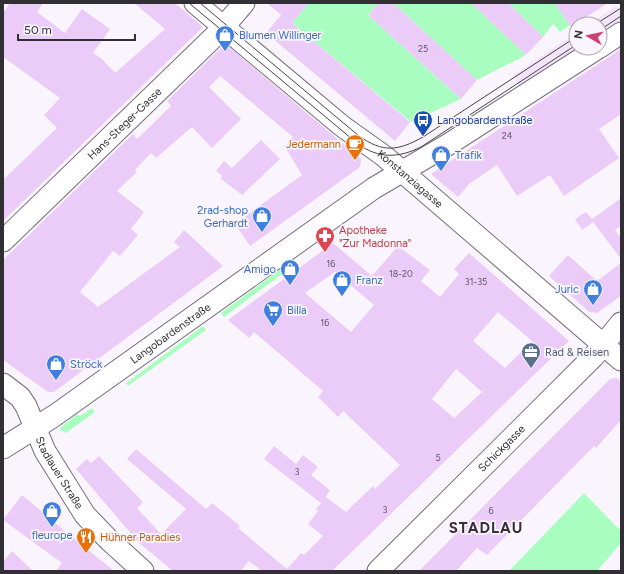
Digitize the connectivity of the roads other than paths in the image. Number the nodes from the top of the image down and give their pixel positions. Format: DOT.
graph roads {
  1 [pos="195,3"];
  2 [pos="244,3"];
  3 [pos="224,27"];
  4 [pos="621,33"];
  5 [pos="608,41"];
  6 [pos="585,56"];
  7 [pos="402,172"];
  8 [pos="3,241"];
  9 [pos="621,323"];
  10 [pos="603,344"];
  11 [pos="621,360"];
  12 [pos="3,384"];
  13 [pos="35,426"];
  14 [pos="3,448"];
  15 [pos="143,571"];
  16 [pos="378,571"];
  1 -- 3 [label="street, Konstanziagasse"];
  2 -- 3 [label="street, Hans-Steger-Gasse"];
  3 -- 7 [label="street, Konstanziagasse"];
  3 -- 8 [label="street, Hans-Steger-Gasse"];
  4 -- 5 [label="street, Langobardenstraße"];
  6 -- 7 [label="street, Langobardenstraße"];
  7 -- 10 [label="street, Konstanziagasse"];
  7 -- 13 [label="street, Langobardenstraße"];
  9 -- 10 [label="street, Schickgasse"];
  10 -- 11 [label="street, Konstanziagasse"];
  10 -- 16 [label="street, Schickgasse"];
  12 -- 13 [label="street, Stadlauer Straße"];
  13 -- 14 [label="street, Langobardenstraße"];
  13 -- 15 [label="street, Stadlauer Straße"];
}
